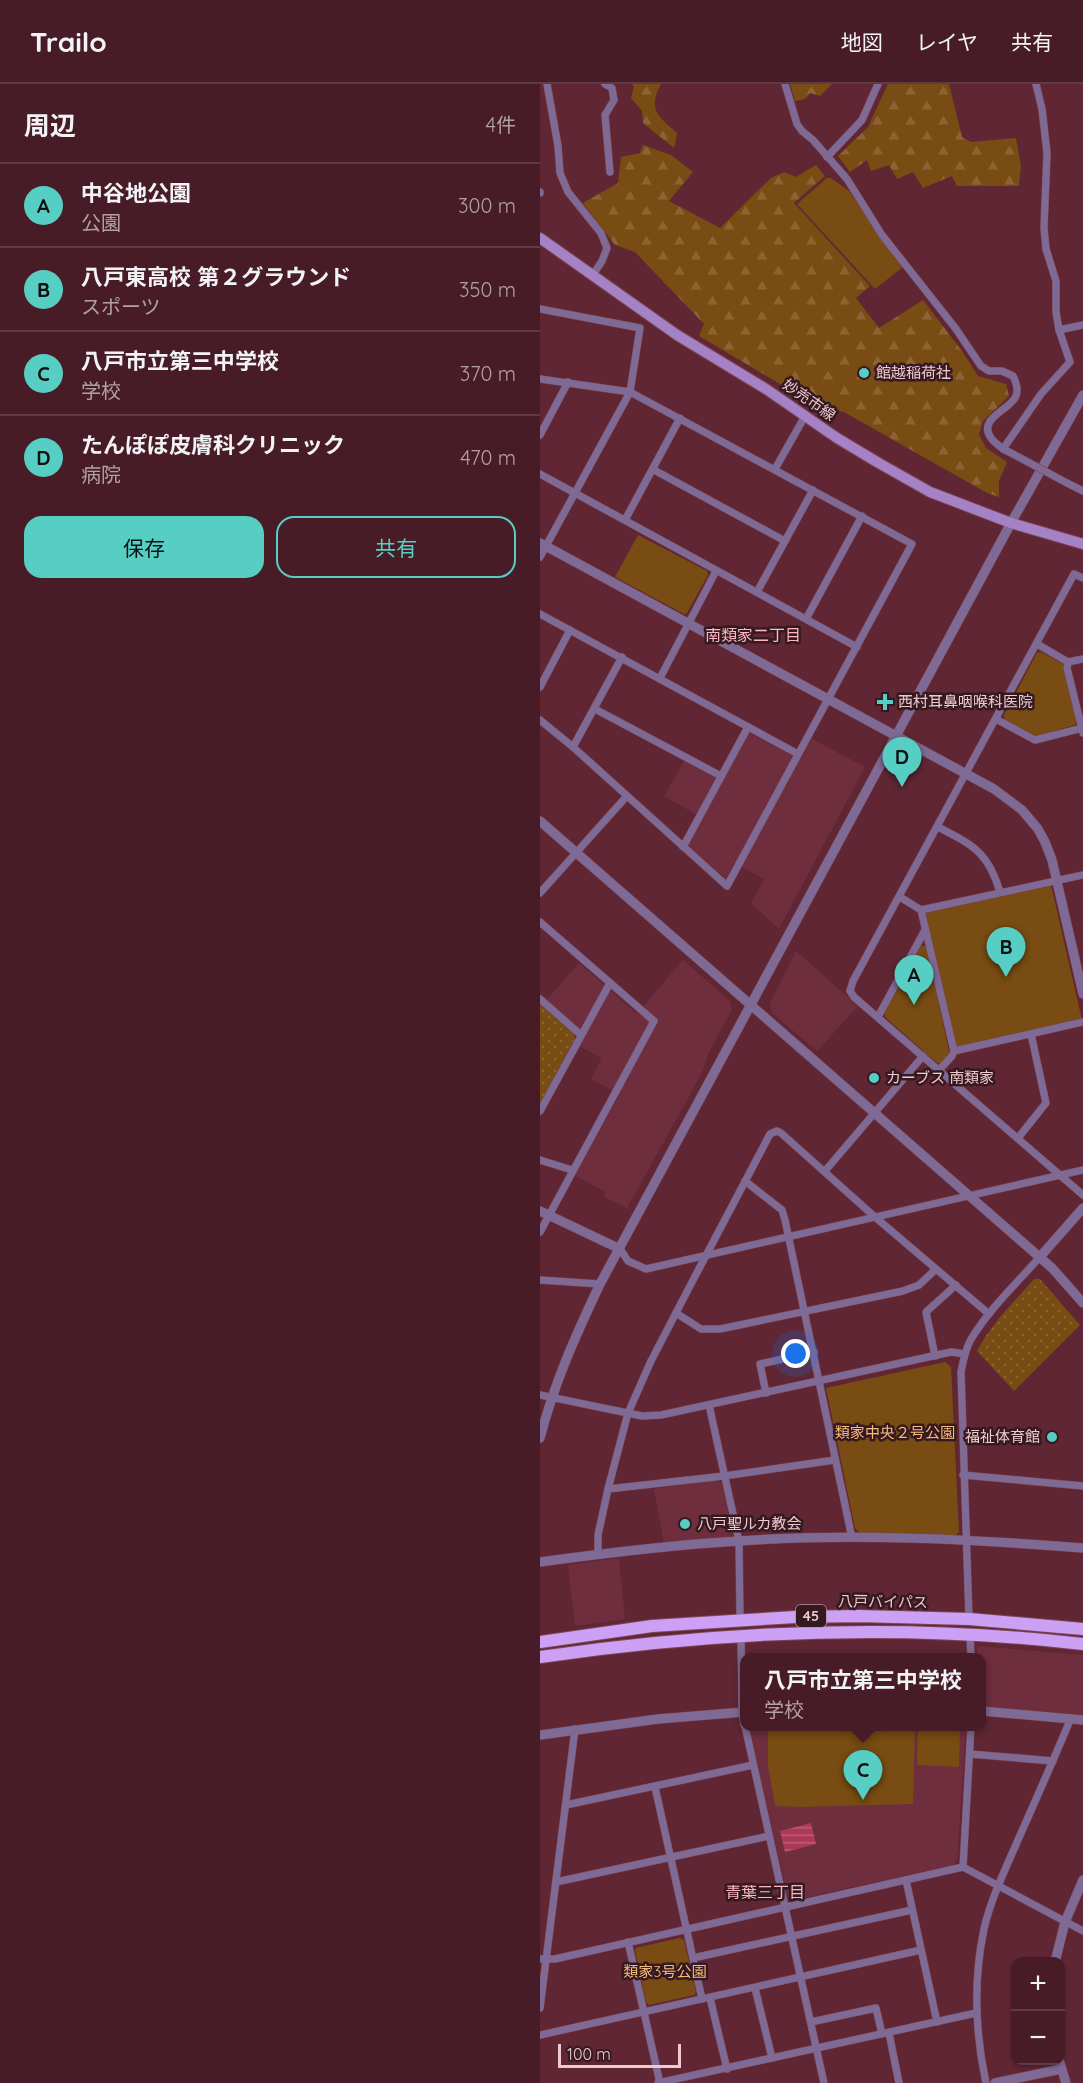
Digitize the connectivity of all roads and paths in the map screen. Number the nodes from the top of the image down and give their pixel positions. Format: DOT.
graph roads {
  1 [pos="547,84"];
  2 [pos="605,84"];
  3 [pos="784,84"];
  4 [pos="879,84"];
  5 [pos="1035,84"];
  6 [pos="827,157"];
  7 [pos="610,172"];
  8 [pos="540,238"];
  9 [pos="592,276"];
  10 [pos="540,309"];
  11 [pos="1083,325"];
  12 [pos="1059,330"];
  13 [pos="540,379"];
  14 [pos="568,382"];
  15 [pos="630,392"];
  16 [pos="1083,395"];
  17 [pos="805,416"];
  18 [pos="680,418"];
  19 [pos="540,435"];
  20 [pos="1003,450"];
  21 [pos="775,469"];
  22 [pos="654,470"];
  23 [pos="540,474"];
  24 [pos="813,490"];
  25 [pos="1083,491"];
  26 [pos="575,493"];
  27 [pos="861,516"];
  28 [pos="625,520"];
  29 [pos="1011,524"];
  30 [pos="785,541"];
  31 [pos="1083,544"];
  32 [pos="543,545"];
  33 [pos="540,557"];
  34 [pos="716,571"];
  35 [pos="1083,578"];
  36 [pos="756,592"];
  37 [pos="540,614"];
  38 [pos="806,619"];
  39 [pos="687,625"];
  40 [pos="570,630"];
  41 [pos="1037,645"];
  42 [pos="856,647"];
  43 [pos="622,657"];
  44 [pos="1083,658"];
  45 [pos="1068,662"];
  46 [pos="660,678"];
  47 [pos="540,687"];
  48 [pos="828,700"];
  49 [pos="595,709"];
  50 [pos="996,719"];
  51 [pos="540,720"];
  52 [pos="748,727"];
  53 [pos="1083,730"];
  54 [pos="896,737"];
  55 [pos="573,747"];
  56 [pos="798,754"];
  57 [pos="965,775"];
  58 [pos="721,776"];
  59 [pos="626,797"];
  60 [pos="540,821"];
  61 [pos="938,827"];
  62 [pos="683,847"];
  63 [pos="575,852"];
  64 [pos="1083,875"];
  65 [pos="1058,881"];
  66 [pos="1000,892"];
  67 [pos="540,893"];
  68 [pos="900,897"];
  69 [pos="921,910"];
  70 [pos="540,922"];
  71 [pos="925,930"];
  72 [pos="610,983"];
  73 [pos="1083,994"];
  74 [pos="540,999"];
  75 [pos="751,1007"];
  76 [pos="878,1017"];
  77 [pos="1083,1022"];
  78 [pos="1031,1034"];
  79 [pos="581,1035"];
  80 [pos="954,1051"];
  81 [pos="923,1056"];
  82 [pos="939,1070"];
  83 [pos="540,1111"];
  84 [pos="874,1114"];
  85 [pos="1018,1138"];
  86 [pos="540,1160"];
  87 [pos="572,1170"];
  88 [pos="1083,1170"];
  89 [pos="825,1171"];
  90 [pos="1060,1175"];
  91 [pos="745,1181"];
  92 [pos="1083,1195"];
  93 [pos="968,1196"];
  94 [pos="1083,1208"];
  95 [pos="545,1213"];
  96 [pos="875,1217"];
  97 [pos="540,1232"];
  98 [pos="790,1238"];
  99 [pos="620,1249"];
  100 [pos="705,1256"];
  101 [pos="1039,1258"];
  102 [pos="936,1269"];
  103 [pos="540,1280"];
  104 [pos="600,1284"];
  105 [pos="956,1285"];
  106 [pos="1083,1303"];
  107 [pos="806,1311"];
  108 [pos="676,1313"];
  109 [pos="989,1314"];
  110 [pos="814,1352"];
  111 [pos="965,1354"];
  112 [pos="935,1356"];
  113 [pos="819,1381"];
  114 [pos="766,1393"];
  115 [pos="540,1395"];
  116 [pos="551,1397"];
  117 [pos="709,1405"];
  118 [pos="628,1413"];
  119 [pos="540,1438"];
  120 [pos="835,1460"];
  121 [pos="963,1475"];
  122 [pos="724,1476"];
  123 [pos="1083,1486"];
  124 [pos="608,1489"];
  125 [pos="852,1538"];
  126 [pos="966,1540"];
  127 [pos="739,1541"];
  128 [pos="1083,1548"];
  129 [pos="598,1554"];
  130 [pos="540,1562"];
  131 [pos="969,1619"];
  132 [pos="740,1620"];
  133 [pos="1083,1629"];
  134 [pos="970,1635"];
  135 [pos="741,1636"];
  136 [pos="540,1642"];
  137 [pos="1083,1644"];
  138 [pos="741,1653"];
  139 [pos="971,1653"];
  140 [pos="540,1657"];
  141 [pos="986,1711"];
  142 [pos="740,1712"];
  143 [pos="1071,1718"];
  144 [pos="1083,1720"];
  145 [pos="575,1729"];
  146 [pos="746,1731"];
  147 [pos="971,1731"];
  148 [pos="540,1735"];
  149 [pos="970,1754"];
  150 [pos="1053,1761"];
  151 [pos="753,1766"];
  152 [pos="655,1787"];
  153 [pos="566,1806"];
  154 [pos="769,1836"];
  155 [pos="671,1858"];
  156 [pos="963,1868"];
  157 [pos="906,1880"];
  158 [pos="1083,1880"];
  159 [pos="556,1882"];
  160 [pos="998,1886"];
  161 [pos="785,1908"];
  162 [pos="912,1910"];
  163 [pos="1065,1922"];
  164 [pos="686,1929"];
  165 [pos="1083,1931"];
  166 [pos="792,1936"];
  167 [pos="628,1942"];
  168 [pos="921,1950"];
  169 [pos="1056,1957"];
  170 [pos="693,1958"];
  171 [pos="543,1960"];
  172 [pos="801,1977"];
  173 [pos="756,1988"];
  174 [pos="706,1998"];
  175 [pos="540,2008"];
  176 [pos="643,2012"];
  177 [pos="976,2013"];
  178 [pos="810,2022"];
  179 [pos="937,2022"];
  180 [pos="885,2033"];
  181 [pos="540,2035"];
  182 [pos="816,2048"];
  183 [pos="772,2058"];
  184 [pos="1060,2065"];
  185 [pos="727,2069"];
  186 [pos="659,2083"];
  187 [pos="824,2083"];
  188 [pos="899,2083"];
  189 [pos="986,2083"];
  190 [pos="995,2083"];
  191 [pos="1066,2083"];
  1 -- 9 [label="street"];
  2 -- 7 [label="street"];
  3 -- 6 [label="street"];
  4 -- 6 [label="street"];
  5 -- 12 [label="street"];
  6 -- 20 [label="street"];
  8 -- 9 [label="main road, 妙売市線"];
  9 -- 17 [label="main road, 妙売市線"];
  10 -- 15 [label="street"];
  11 -- 12 [label="street"];
  12 -- 20 [label="street"];
  13 -- 14 [label="street"];
  14 -- 15 [label="street"];
  14 -- 19 [label="street"];
  15 -- 18 [label="street"];
  15 -- 26 [label="street"];
  16 -- 29 [label="street"];
  17 -- 21 [label="street"];
  17 -- 29 [label="main road, 妙売市線"];
  18 -- 21 [label="street"];
  18 -- 22 [label="street"];
  20 -- 25 [label="street, bridge"];
  21 -- 24 [label="street"];
  22 -- 28 [label="street"];
  22 -- 30 [label="street"];
  23 -- 26 [label="street"];
  24 -- 27 [label="street"];
  24 -- 30 [label="street"];
  26 -- 28 [label="street"];
  26 -- 32 [label="street"];
  27 -- 38 [label="street"];
  27 -- 42 [label="street"];
  28 -- 34 [label="street"];
  29 -- 31 [label="main road, 妙売市線"];
  29 -- 54 [label="street"];
  30 -- 36 [label="street"];
  32 -- 33 [label="street"];
  32 -- 39 [label="street"];
  34 -- 36 [label="street"];
  34 -- 39 [label="street"];
  35 -- 41 [label="street"];
  36 -- 38 [label="street"];
  37 -- 40 [label="street"];
  38 -- 42 [label="street"];
  39 -- 46 [label="street"];
  39 -- 48 [label="street"];
  40 -- 43 [label="street"];
  40 -- 47 [label="street"];
  41 -- 45 [label="street"];
  41 -- 50 [label="street"];
  42 -- 48 [label="street"];
  43 -- 46 [label="street"];
  43 -- 49 [label="street"];
  44 -- 45 [label="street"];
  45 -- 53 [label="street"];
  46 -- 52 [label="street"];
  48 -- 54 [label="street"];
  48 -- 56 [label="street"];
  49 -- 55 [label="street"];
  49 -- 58 [label="street"];
  50 -- 53 [label="street"];
  50 -- 57 [label="street"];
  51 -- 55 [label="street"];
  52 -- 56 [label="street"];
  52 -- 58 [label="street"];
  54 -- 57 [label="street"];
  54 -- 75 [label="street"];
  55 -- 59 [label="street"];
  56 -- 62 [label="street"];
  57 -- 61 [label="street"];
  57 -- 65 [label="street"];
  58 -- 62 [label="street"];
  59 -- 62 [label="street"];
  59 -- 63 [label="street"];
  60 -- 63 [label="street"];
  61 -- 66 [label="street"];
  61 -- 68 [label="street"];
  63 -- 67 [label="street"];
  63 -- 75 [label="street"];
  64 -- 65 [label="street"];
  65 -- 66 [label="street"];
  65 -- 73 [label="street"];
  66 -- 69 [label="street"];
  68 -- 69 [label="street"];
  68 -- 76 [label="street"];
  69 -- 71 [label="street"];
  70 -- 72 [label="street"];
  71 -- 76 [label="street"];
  71 -- 80 [label="street"];
  72 -- 79 [label="street"];
  72 -- 87 [label="street"];
  74 -- 79 [label="street"];
  75 -- 84 [label="street"];
  75 -- 99 [label="street"];
  76 -- 81 [label="street"];
  77 -- 78 [label="street"];
  78 -- 80 [label="street"];
  78 -- 85 [label="street"];
  79 -- 83 [label="street"];
  80 -- 82 [label="street"];
  81 -- 82 [label="street"];
  81 -- 84 [label="street"];
  82 -- 85 [label="street"];
  84 -- 89 [label="street"];
  84 -- 93 [label="street"];
  85 -- 90 [label="street"];
  86 -- 87 [label="street"];
  87 -- 95 [label="street"];
  88 -- 90 [label="street"];
  89 -- 91 [label="street"];
  89 -- 96 [label="street"];
  90 -- 92 [label="street"];
  90 -- 93 [label="street"];
  91 -- 98 [label="street"];
  91 -- 100 [label="street"];
  93 -- 96 [label="street"];
  93 -- 101 [label="street"];
  94 -- 101 [label="street"];
  95 -- 97 [label="street"];
  95 -- 99 [label="street"];
  96 -- 98 [label="street"];
  96 -- 102 [label="street"];
  98 -- 100 [label="street"];
  98 -- 107 [label="street"];
  99 -- 100 [label="street"];
  99 -- 104 [label="street"];
  100 -- 108 [label="street"];
  101 -- 106 [label="street"];
  101 -- 109 [label="street"];
  102 -- 105 [label="street"];
  102 -- 107 [label="street"];
  103 -- 104 [label="street"];
  104 -- 116 [label="street"];
  105 -- 109 [label="street"];
  105 -- 112 [label="street"];
  107 -- 108 [label="street"];
  107 -- 110 [label="street"];
  108 -- 118 [label="street"];
  109 -- 111 [label="street"];
  110 -- 113 [label="street"];
  110 -- 114 [label="street"];
  111 -- 112 [label="street"];
  111 -- 121 [label="street"];
  112 -- 113 [label="street"];
  113 -- 114 [label="street"];
  113 -- 120 [label="street"];
  114 -- 117 [label="street"];
  115 -- 116 [label="street"];
  116 -- 118 [label="street"];
  116 -- 119 [label="street"];
  117 -- 118 [label="street"];
  117 -- 122 [label="street"];
  118 -- 124 [label="street"];
  120 -- 122 [label="street"];
  120 -- 125 [label="street"];
  121 -- 123 [label="street"];
  121 -- 126 [label="street"];
  122 -- 124 [label="street"];
  122 -- 127 [label="street"];
  124 -- 129 [label="street"];
  125 -- 126 [label="street"];
  125 -- 127 [label="street"];
  126 -- 128 [label="street"];
  126 -- 131 [label="street"];
  127 -- 129 [label="street"];
  127 -- 132 [label="street"];
  129 -- 130 [label="street"];
  131 -- 132 [label="highway, 八戸バイパス / 45"];
  131 -- 133 [label="highway, 八戸バイパス / 45"];
  132 -- 136 [label="highway, 八戸バイパス / 45"];
  134 -- 135 [label="highway, 八戸バイパス / 45"];
  134 -- 137 [label="highway, 八戸バイパス / 45"];
  134 -- 139 [label="street"];
  135 -- 138 [label="street"];
  135 -- 140 [label="highway, 八戸バイパス / 45"];
  141 -- 143 [label="street"];
  142 -- 145 [label="street"];
  143 -- 144 [label="street"];
  143 -- 150 [label="street"];
  145 -- 148 [label="street"];
  145 -- 153 [label="street"];
  146 -- 151 [label="street"];
  147 -- 149 [label="street"];
  149 -- 150 [label="street"];
  149 -- 156 [label="street"];
  150 -- 160 [label="street"];
  151 -- 152 [label="street"];
  151 -- 154 [label="street"];
  152 -- 153 [label="street"];
  152 -- 155 [label="street"];
  153 -- 159 [label="street"];
  154 -- 155 [label="street"];
  154 -- 161 [label="street"];
  155 -- 159 [label="street"];
  155 -- 164 [label="street"];
  156 -- 157 [label="street"];
  156 -- 160 [label="street"];
  157 -- 161 [label="street"];
  157 -- 162 [label="street"];
  158 -- 163 [label="street"];
  159 -- 171 [label="street"];
  160 -- 163 [label="street"];
  160 -- 177 [label="street"];
  161 -- 164 [label="street"];
  161 -- 166 [label="street"];
  162 -- 166 [label="street"];
  162 -- 168 [label="street"];
  163 -- 165 [label="street"];
  163 -- 169 [label="street"];
  164 -- 167 [label="street"];
  164 -- 170 [label="street"];
  166 -- 170 [label="street"];
  166 -- 172 [label="street"];
  167 -- 171 [label="street"];
  167 -- 176 [label="street"];
  168 -- 172 [label="street"];
  168 -- 179 [label="street"];
  170 -- 174 [label="street"];
  171 -- 175 [label="street"];
  172 -- 173 [label="street"];
  172 -- 178 [label="street"];
  173 -- 174 [label="street"];
  173 -- 183 [label="street"];
  174 -- 176 [label="street"];
  174 -- 185 [label="street"];
  176 -- 181 [label="street"];
  176 -- 186 [label="street"];
  177 -- 179 [label="street"];
  177 -- 189 [label="street"];
  178 -- 180 [label="street"];
  178 -- 182 [label="street"];
  179 -- 180 [label="street"];
  180 -- 182 [label="street"];
  180 -- 188 [label="street"];
  182 -- 183 [label="street"];
  182 -- 187 [label="street"];
  183 -- 185 [label="street"];
  184 -- 190 [label="street"];
  184 -- 191 [label="street"];
  185 -- 186 [label="street"];
}
